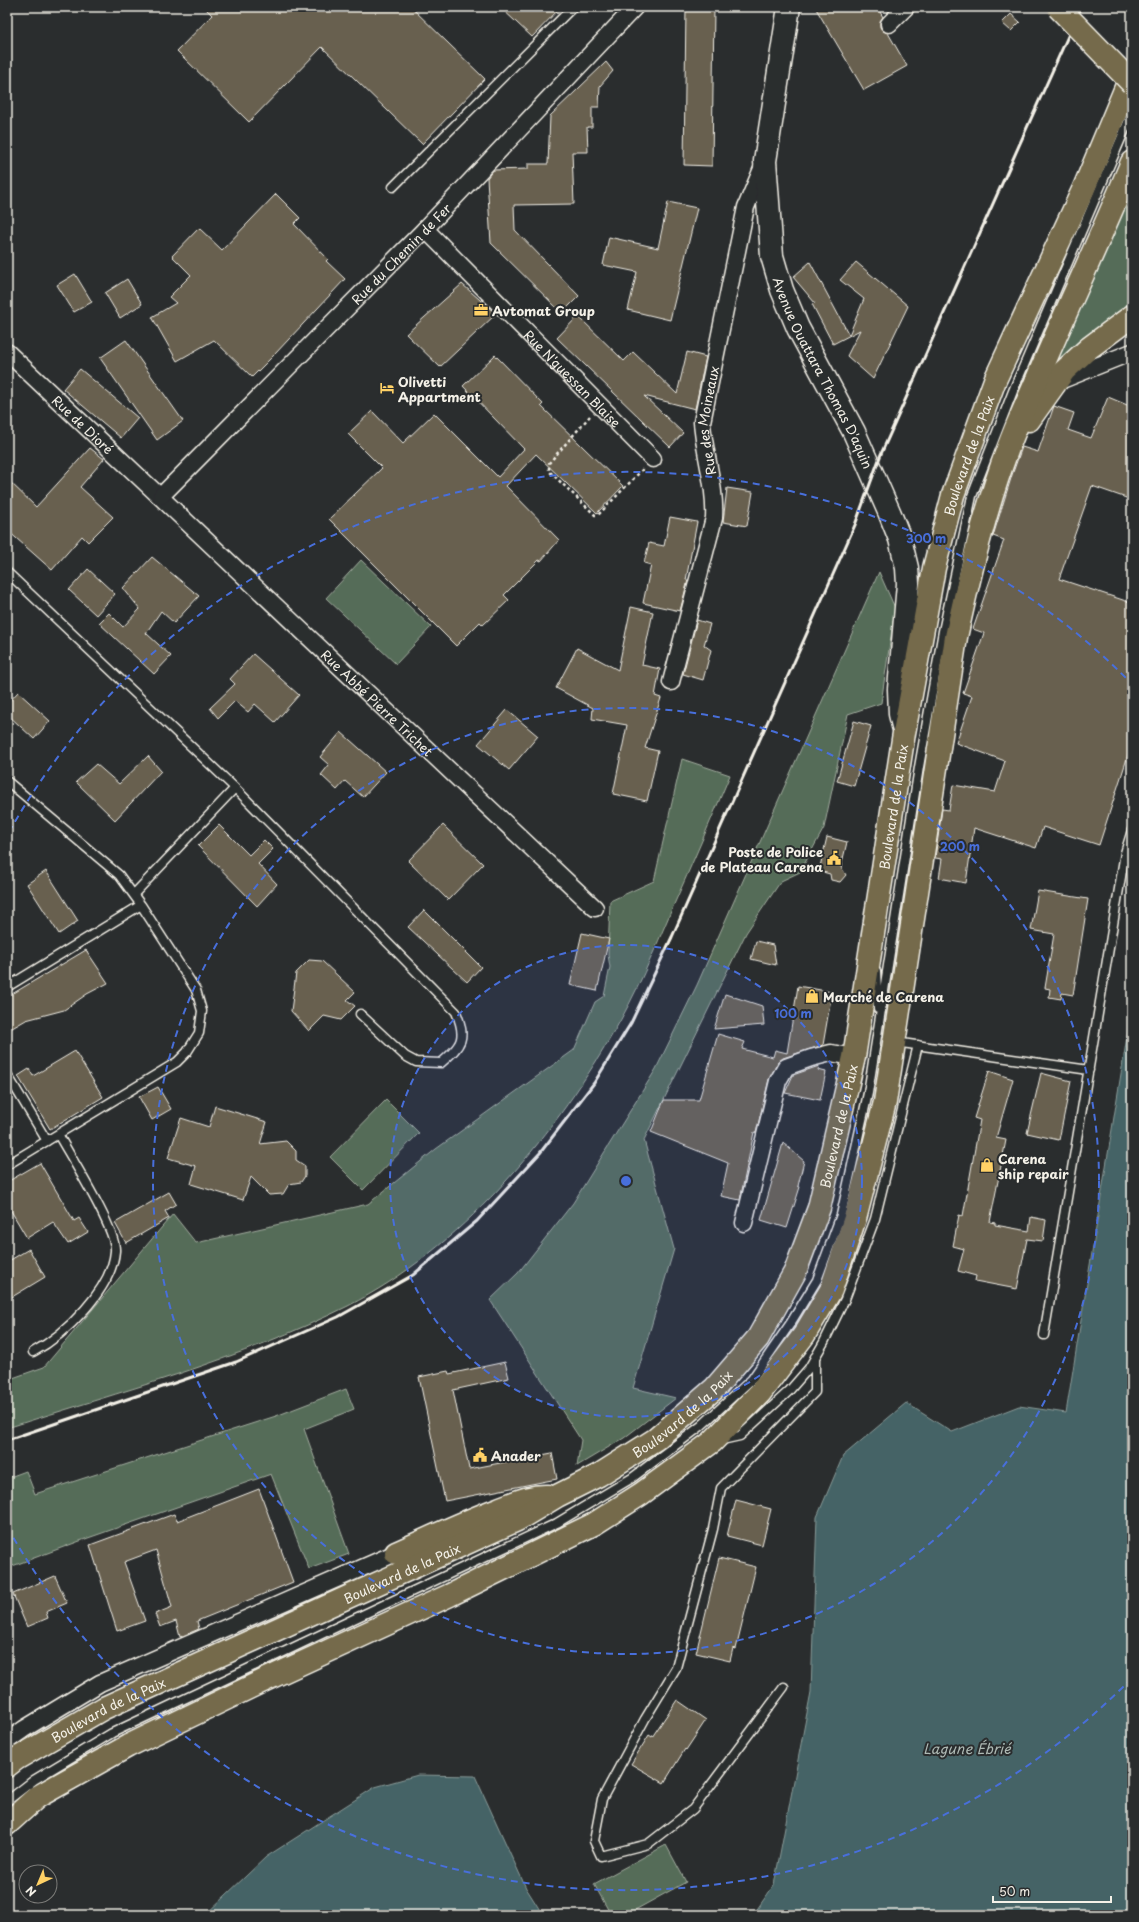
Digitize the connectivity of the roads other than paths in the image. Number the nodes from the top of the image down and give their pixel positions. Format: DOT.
graph roads {
  1 [pos="573,7"];
  2 [pos="636,7"];
  3 [pos="789,7"];
  4 [pos="906,7"];
  5 [pos="1058,7"];
  6 [pos="890,24"];
  7 [pos="1132,73"];
  8 [pos="1132,83"];
  9 [pos="1132,112"];
  10 [pos="765,161"];
  11 [pos="1132,162"];
  12 [pos="393,187"];
  13 [pos="425,229"];
  14 [pos="1132,316"];
  15 [pos="7,352"];
  16 [pos="1132,352"];
  17 [pos="1056,382"];
  18 [pos="1008,446"];
  19 [pos="653,459"];
  20 [pos="161,496"];
  21 [pos="988,506"];
  22 [pos="7,572"];
  23 [pos="943,631"];
  24 [pos="671,682"];
  25 [pos="904,734"];
  26 [pos="7,781"];
  27 [pos="235,788"];
  28 [pos="1132,830"];
  29 [pos="134,894"];
  30 [pos="141,905"];
  31 [pos="595,908"];
  32 [pos="880,944"];
  33 [pos="7,987"];
  34 [pos="360,1014"];
  35 [pos="887,1035"];
  36 [pos="918,1045"];
  37 [pos="854,1057"];
  38 [pos="1089,1070"];
  39 [pos="7,1074"];
  40 [pos="58,1134"];
  41 [pos="47,1141"];
  42 [pos="7,1165"];
  43 [pos="744,1223"];
  44 [pos="1044,1335"];
  45 [pos="33,1352"];
  46 [pos="815,1357"];
  47 [pos="712,1442"];
  48 [pos="557,1496"];
  49 [pos="396,1553"];
  50 [pos="784,1687"];
  51 [pos="7,1741"];
  52 [pos="7,1766"];
  53 [pos="37,1797"];
  54 [pos="7,1801"];
  55 [pos="7,1824"];
  56 [pos="7,1841"];
  1 -- 12 [label="lane"];
  2 -- 13 [label="street, Rue du Chemin de Fer"];
  3 -- 10 [label="main road, Avenue Ouattara Thomas D'aquin"];
  4 -- 6 [label="street"];
  5 -- 8 [label="main road, bridge"];
  7 -- 25 [label="main road, Boulevard de la Paix"];
  9 -- 23 [label="lane, Boulevard de la Paix"];
  10 -- 24 [label="street, Rue des Moineaux"];
  10 -- 25 [label="main road, Avenue Ouattara Thomas D'aquin"];
  11 -- 18 [label="main road, Boulevard de la Paix"];
  13 -- 19 [label="street, Rue N'guessan Blaise"];
  13 -- 20 [label="street, Rue du Chemin de Fer"];
  14 -- 17 [label="main road"];
  15 -- 20 [label="street, Rue de Dioré"];
  16 -- 17 [label="street"];
  17 -- 18 [label="main road"];
  18 -- 21 [label="main road, Boulevard de la Paix"];
  20 -- 31 [label="street, Rue Abbé Pierre Trichet"];
  21 -- 23 [label="lane"];
  21 -- 35 [label="main road, Boulevard de la Paix"];
  22 -- 27 [label="lane"];
  23 -- 32 [label="lane, Boulevard de la Paix"];
  25 -- 32 [label="main road, Boulevard de la Paix"];
  26 -- 29 [label="lane"];
  27 -- 29 [label="lane"];
  27 -- 34 [label="lane"];
  28 -- 38 [label="lane"];
  29 -- 30 [label="lane"];
  30 -- 33 [label="lane"];
  30 -- 40 [label="lane"];
  32 -- 35 [label="lane"];
  32 -- 35 [label="lane, Boulevard de la Paix"];
  32 -- 37 [label="main road, Boulevard de la Paix"];
  35 -- 36 [label="lane"];
  35 -- 47 [label="main road, Boulevard de la Paix"];
  35 -- 54 [label="lane, Boulevard de la Paix"];
  36 -- 38 [label="lane"];
  36 -- 46 [label="lane"];
  37 -- 43 [label="street"];
  37 -- 48 [label="main road, Boulevard de la Paix"];
  38 -- 44 [label="lane"];
  39 -- 41 [label="lane"];
  40 -- 41 [label="lane"];
  40 -- 45 [label="lane"];
  41 -- 42 [label="lane"];
  46 -- 47 [label="lane"];
  46 -- 50 [label="lane"];
  47 -- 53 [label="main road, Boulevard de la Paix"];
  48 -- 49 [label="main road"];
  48 -- 52 [label="main road, Boulevard de la Paix"];
  49 -- 51 [label="street"];
  53 -- 55 [label="main road, Boulevard de la Paix"];
  53 -- 56 [label="main road"];
}
